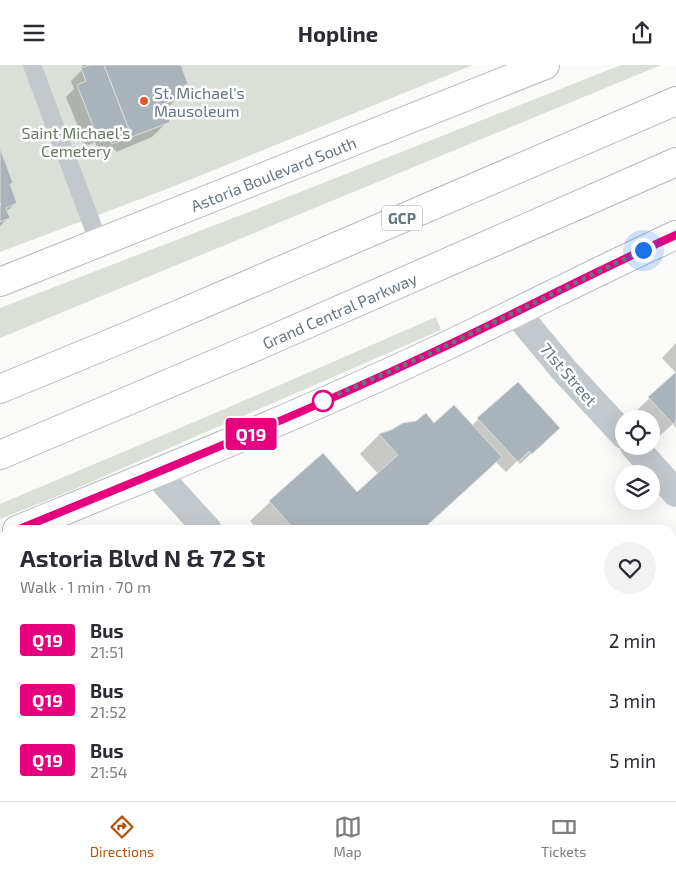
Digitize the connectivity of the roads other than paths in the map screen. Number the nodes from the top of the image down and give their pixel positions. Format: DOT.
graph roads {
  1 [pos="32,65"];
  2 [pos="545,65"];
  3 [pos="676,101"];
  4 [pos="676,162"];
  5 [pos="676,235"];
  6 [pos="99,243"];
  7 [pos="0,282"];
  8 [pos="515,311"];
  9 [pos="128,336"];
  10 [pos="0,375"];
  11 [pos="0,389"];
  12 [pos="615,425"];
  13 [pos="48,435"];
  14 [pos="0,455"];
  15 [pos="642,455"];
  16 [pos="0,462"];
  17 [pos="156,473"];
  18 [pos="676,493"];
  19 [pos="28,525"];
  20 [pos="203,525"];
  1 -- 6 [label="lane"];
  2 -- 6 [label="main road, Astoria Boulevard South"];
  3 -- 9 [label="main road, GCP"];
  4 -- 13 [label="main road, Grand Central Parkway"];
  5 -- 8 [label="main road"];
  6 -- 7 [label="main road, Astoria Boulevard South"];
  8 -- 12 [label="street, 71st Street"];
  8 -- 17 [label="main road"];
  9 -- 10 [label="main road"];
  9 -- 11 [label="main road, GCP"];
  13 -- 14 [label="main road, Grand Central Parkway"];
  13 -- 16 [label="main road"];
  15 -- 18 [label="street"];
  17 -- 19 [label="main road"];
  17 -- 20 [label="street"];
}
